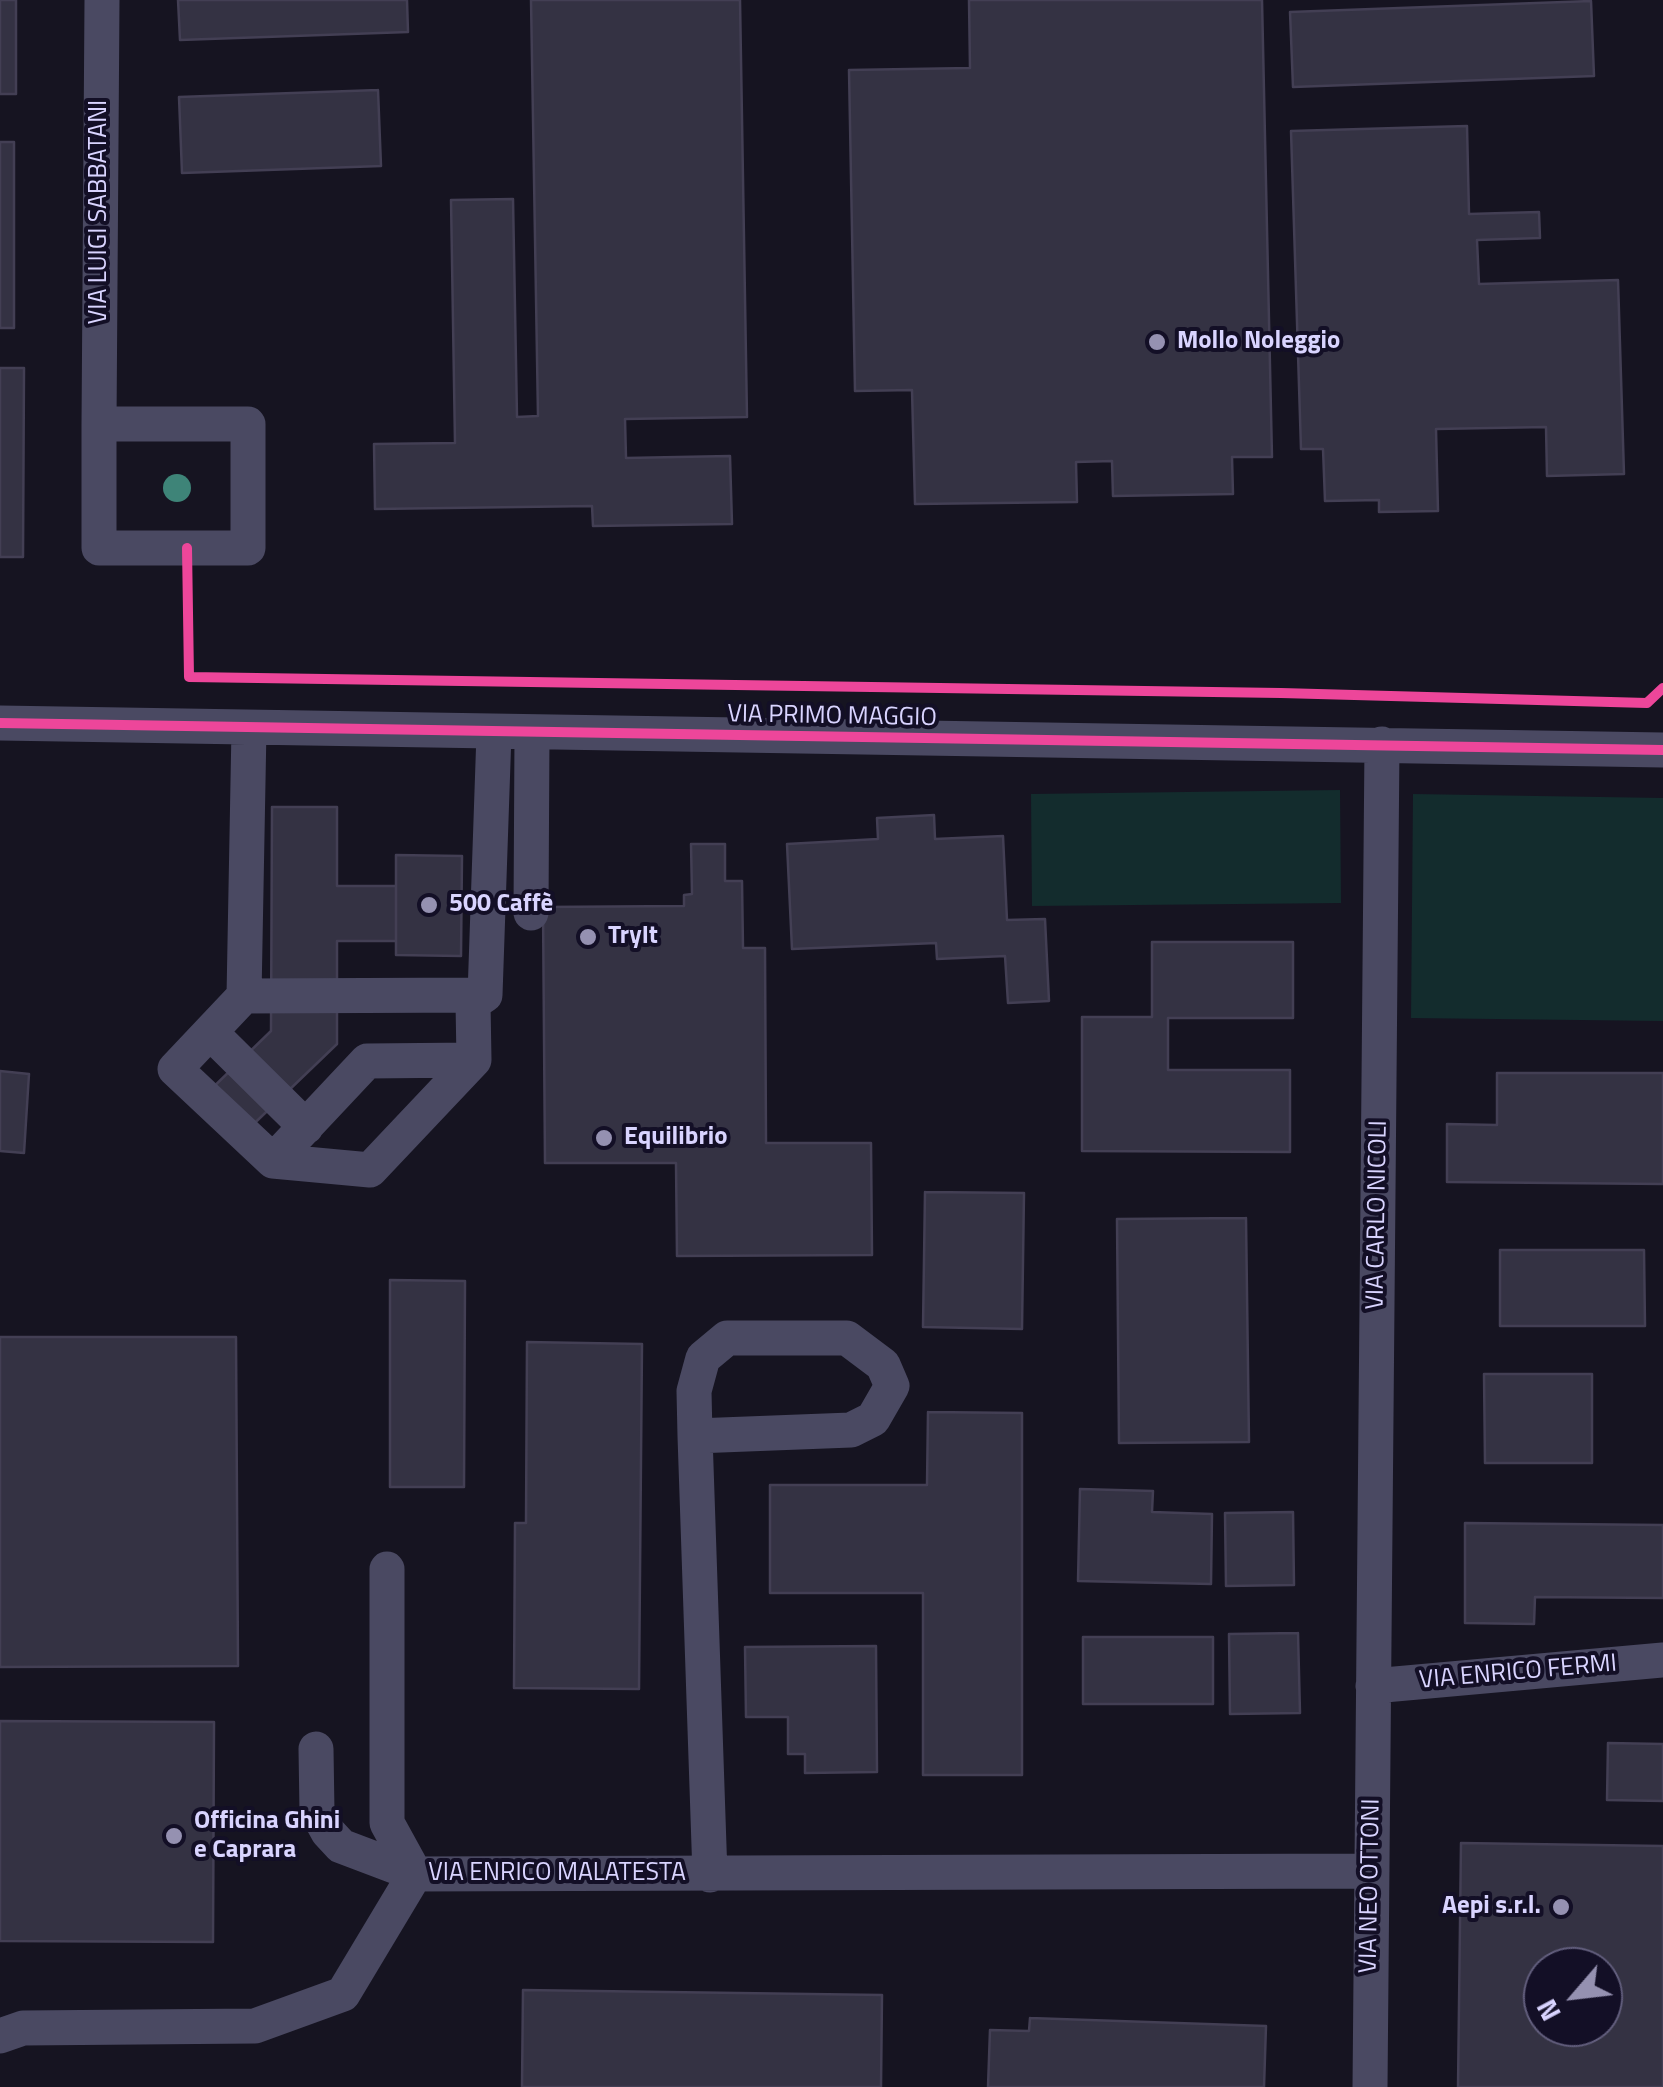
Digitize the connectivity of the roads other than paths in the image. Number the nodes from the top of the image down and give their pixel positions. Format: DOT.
graph roads {
  1 [pos="102,0"];
  2 [pos="98,424"];
  3 [pos="0,723"];
  4 [pos="249,728"];
  5 [pos="494,732"];
  6 [pos="532,733"];
  7 [pos="1382,744"];
  8 [pos="1663,750"];
  9 [pos="531,912"];
  10 [pos="484,995"];
  11 [pos="244,996"];
  12 [pos="210,1032"];
  13 [pos="474,1060"];
  14 [pos="306,1127"];
  15 [pos="273,1161"];
  16 [pos="696,1436"];
  17 [pos="386,1569"];
  18 [pos="1663,1660"];
  19 [pos="1373,1686"];
  20 [pos="316,1749"];
  21 [pos="1372,1871"];
  22 [pos="415,1874"];
  23 [pos="710,1874"];
  24 [pos="0,2036"];
  25 [pos="1370,2087"];
  1 -- 2 [label="street, VIA LUIGI SABBATANI"];
  2 -- 2 [label="street, VIA LUIGI SABBATANI"];
  3 -- 4 [label="street, VIA PRIMO MAGGIO"];
  4 -- 5 [label="street, VIA PRIMO MAGGIO"];
  4 -- 11 [label="street"];
  5 -- 6 [label="street, VIA PRIMO MAGGIO"];
  5 -- 10 [label="street"];
  6 -- 7 [label="street, VIA PRIMO MAGGIO"];
  6 -- 9 [label="street"];
  7 -- 8 [label="street, VIA PRIMO MAGGIO"];
  7 -- 19 [label="street, VIA CARLO NICOLI"];
  10 -- 11 [label="street"];
  10 -- 13 [label="street"];
  11 -- 12 [label="street"];
  12 -- 14 [label="street"];
  12 -- 15 [label="street"];
  13 -- 14 [label="street"];
  13 -- 15 [label="street"];
  14 -- 15 [label="street"];
  16 -- 16 [label="street, VIA ENRICO MALATESTA"];
  16 -- 23 [label="street, VIA ENRICO MALATESTA"];
  17 -- 22 [label="street"];
  18 -- 19 [label="street, VIA ENRICO FERMI"];
  19 -- 21 [label="street, VIA NEO OTTONI"];
  20 -- 22 [label="street"];
  21 -- 23 [label="street, VIA ENRICO MALATESTA"];
  21 -- 25 [label="street, VIA NEO OTTONI"];
  22 -- 23 [label="street, VIA ENRICO MALATESTA"];
  22 -- 24 [label="street, VIA ENRICO MALATESTA"];
}
